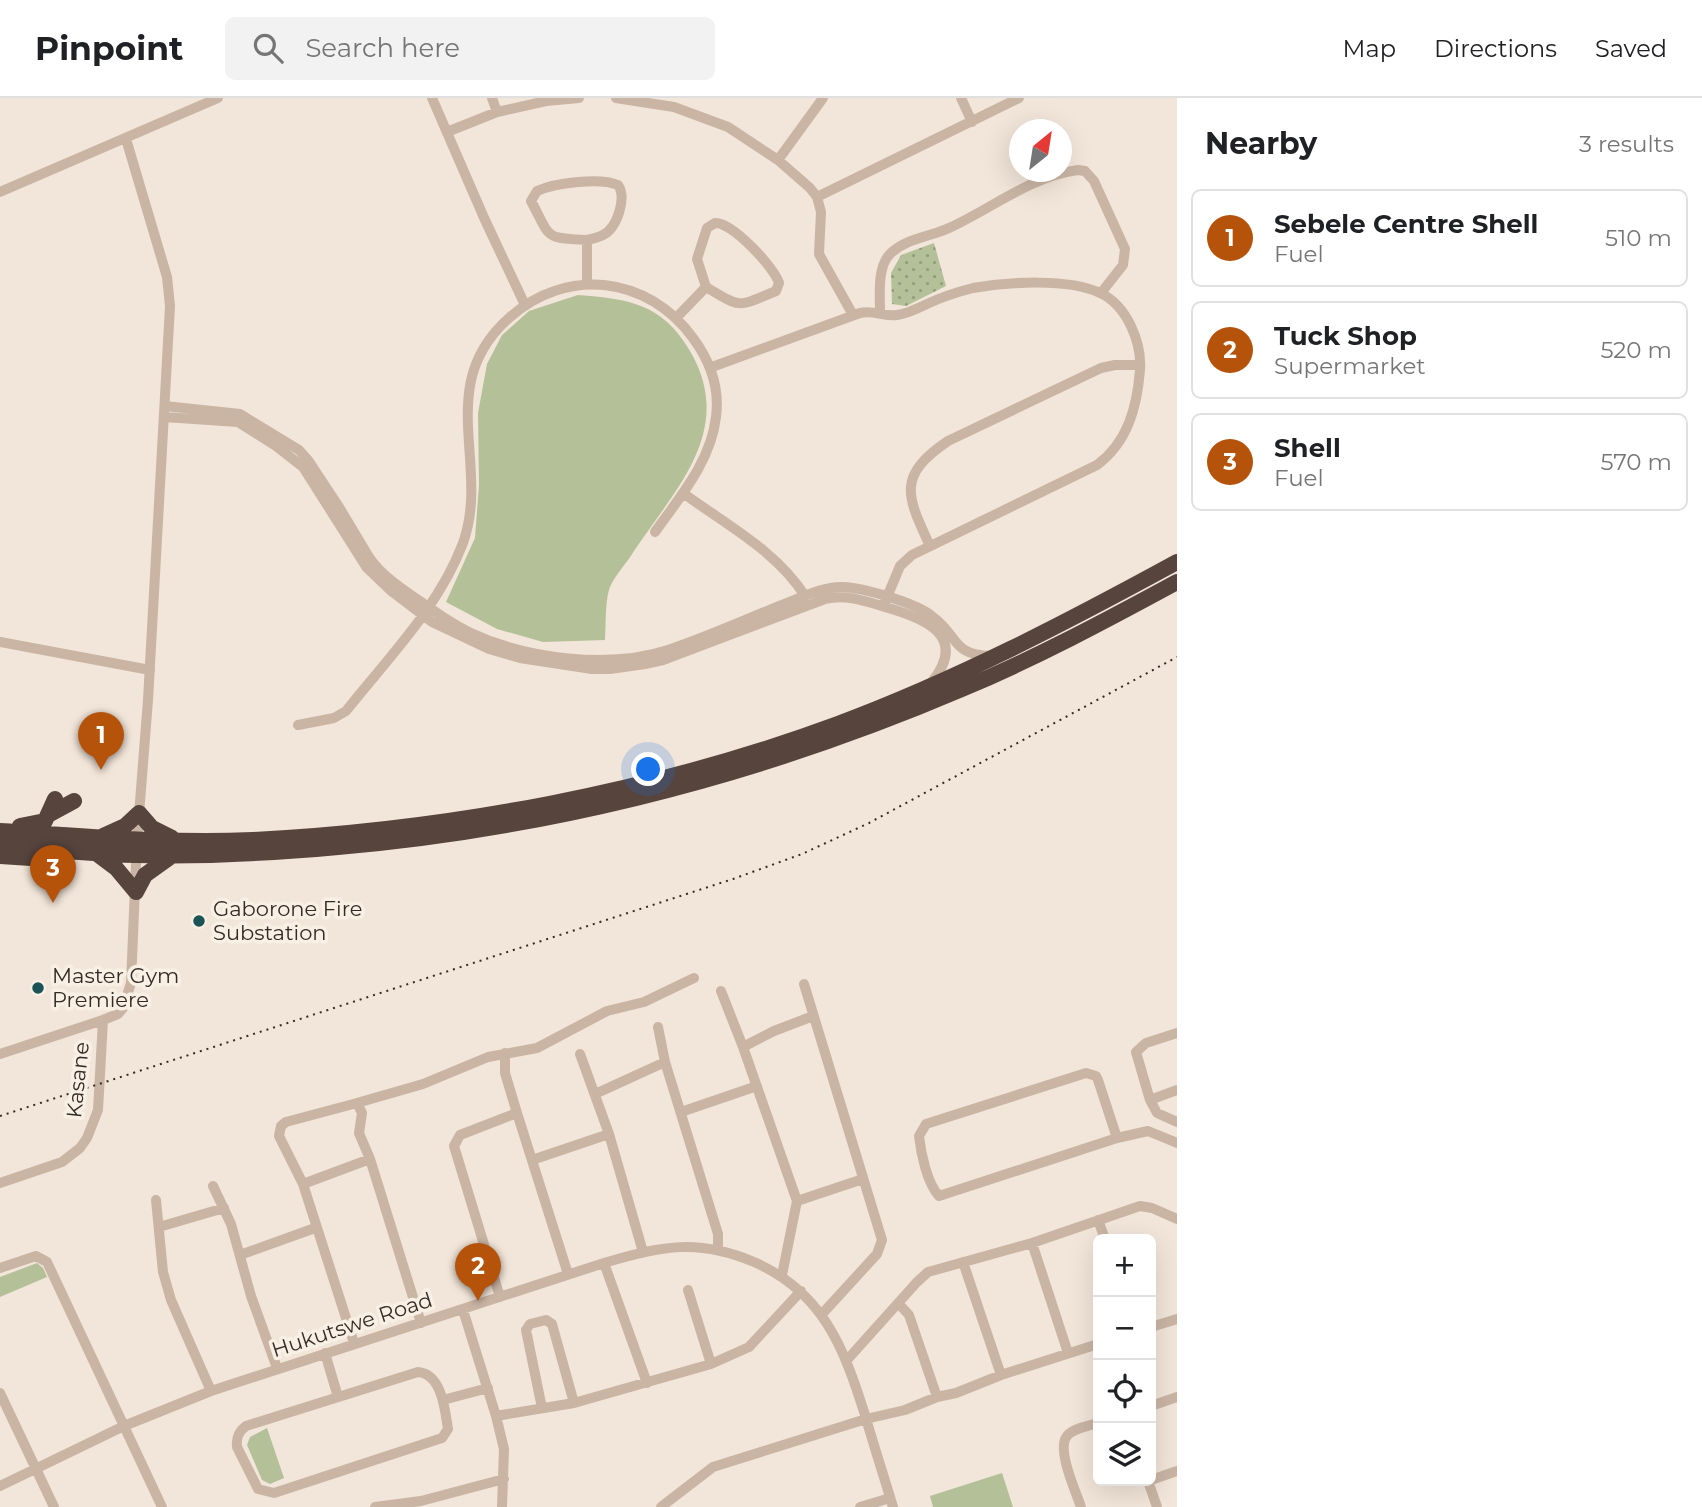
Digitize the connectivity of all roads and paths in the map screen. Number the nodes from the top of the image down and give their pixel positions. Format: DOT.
graph roads {
  1 [pos="218,98"];
  2 [pos="432,98"];
  3 [pos="492,98"];
  4 [pos="579,98"];
  5 [pos="616,98"];
  6 [pos="823,98"];
  7 [pos="961,98"];
  8 [pos="1019,98"];
  9 [pos="497,112"];
  10 [pos="972,122"];
  11 [pos="447,132"];
  12 [pos="126,138"];
  13 [pos="778,160"];
  14 [pos="0,192"];
  15 [pos="817,197"];
  16 [pos="587,240"];
  17 [pos="587,284"];
  18 [pos="706,287"];
  19 [pos="1101,293"];
  20 [pos="525,304"];
  21 [pos="880,312"];
  22 [pos="853,315"];
  23 [pos="677,317"];
  24 [pos="1140,365"];
  25 [pos="712,368"];
  26 [pos="166,388"];
  27 [pos="165,411"];
  28 [pos="190,413"];
  29 [pos="163,439"];
  30 [pos="683,493"];
  31 [pos="655,532"];
  32 [pos="930,546"];
  33 [pos="1177,562"];
  34 [pos="1177,582"];
  35 [pos="805,596"];
  36 [pos="885,602"];
  37 [pos="426,611"];
  38 [pos="0,642"];
  39 [pos="996,656"];
  40 [pos="149,670"];
  41 [pos="926,688"];
  42 [pos="298,725"];
  43 [pos="74,801"];
  44 [pos="139,813"];
  45 [pos="0,829"];
  46 [pos="184,841"];
  47 [pos="0,845"];
  48 [pos="98,845"];
  49 [pos="137,847"];
  50 [pos="63,850"];
  51 [pos="173,855"];
  52 [pos="0,856"];
  53 [pos="136,892"];
  54 [pos="694,978"];
  55 [pos="804,984"];
  56 [pos="721,991"];
  57 [pos="813,1016"];
  58 [pos="103,1020"];
  59 [pos="658,1027"];
  60 [pos="1177,1033"];
  61 [pos="743,1046"];
  62 [pos="506,1053"];
  63 [pos="0,1054"];
  64 [pos="580,1054"];
  65 [pos="665,1062"];
  66 [pos="757,1086"];
  67 [pos="1177,1090"];
  68 [pos="596,1094"];
  69 [pos="1150,1100"];
  70 [pos="357,1103"];
  71 [pos="681,1112"];
  72 [pos="517,1113"];
  73 [pos="1177,1122"];
  74 [pos="609,1134"];
  75 [pos="1117,1138"];
  76 [pos="1177,1143"];
  77 [pos="370,1159"];
  78 [pos="532,1160"];
  79 [pos="863,1179"];
  80 [pos="0,1182"];
  81 [pos="303,1184"];
  82 [pos="213,1186"];
  83 [pos="156,1200"];
  84 [pos="797,1201"];
  85 [pos="224,1208"];
  86 [pos="1175,1218"];
  87 [pos="1098,1220"];
  88 [pos="159,1227"];
  89 [pos="315,1228"];
  90 [pos="1177,1230"];
  91 [pos="1103,1234"];
  92 [pos="1031,1243"];
  93 [pos="718,1250"];
  94 [pos="643,1252"];
  95 [pos="240,1255"];
  96 [pos="963,1262"];
  97 [pos="604,1263"];
  98 [pos="0,1268"];
  99 [pos="568,1274"];
  100 [pos="782,1275"];
  101 [pos="688,1290"];
  102 [pos="802,1291"];
  103 [pos="500,1297"];
  104 [pos="899,1304"];
  105 [pos="463,1310"];
  106 [pos="822,1314"];
  107 [pos="1177,1319"];
  108 [pos="421,1323"];
  109 [pos="1156,1325"];
  110 [pos="354,1343"];
  111 [pos="1093,1345"];
  112 [pos="325,1353"];
  113 [pos="1068,1353"];
  114 [pos="847,1360"];
  115 [pos="711,1364"];
  116 [pos="277,1368"];
  117 [pos="1001,1375"];
  118 [pos="647,1383"];
  119 [pos="488,1388"];
  120 [pos="211,1391"];
  121 [pos="0,1393"];
  122 [pos="338,1397"];
  123 [pos="937,1397"];
  124 [pos="1177,1397"];
  125 [pos="443,1400"];
  126 [pos="574,1403"];
  127 [pos="1156,1404"];
  128 [pos="542,1408"];
  129 [pos="496,1416"];
  130 [pos="866,1419"];
  131 [pos="1093,1425"];
  132 [pos="124,1426"];
  133 [pos="36,1469"];
  134 [pos="1177,1471"];
  135 [pos="1156,1478"];
  136 [pos="504,1479"];
  137 [pos="0,1486"];
  138 [pos="1151,1486"];
  139 [pos="892,1502"];
  140 [pos="54,1507"];
  141 [pos="162,1507"];
  142 [pos="375,1507"];
  143 [pos="502,1507"];
  144 [pos="661,1507"];
  145 [pos="860,1507"];
  146 [pos="1081,1507"];
  147 [pos="1157,1507"];
  1 -- 12 [label="street"];
  2 -- 11 [label="street"];
  3 -- 9 [label="street"];
  4 -- 9 [label="street"];
  5 -- 13 [label="street"];
  6 -- 13 [label="street"];
  7 -- 10 [label="street"];
  8 -- 10 [label="street"];
  9 -- 11 [label="street"];
  10 -- 15 [label="street"];
  11 -- 20 [label="street"];
  12 -- 14 [label="street"];
  12 -- 26 [label="street, Kasane"];
  13 -- 15 [label="street"];
  15 -- 22 [label="street"];
  16 -- 16 [label="street"];
  16 -- 17 [label="street"];
  17 -- 20 [label="street"];
  17 -- 23 [label="street"];
  18 -- 18 [label="street"];
  18 -- 23 [label="street"];
  19 -- 21 [label="street"];
  19 -- 21 [label="street"];
  19 -- 24 [label="street"];
  20 -- 37 [label="street"];
  21 -- 22 [label="street"];
  22 -- 25 [label="street"];
  23 -- 25 [label="street"];
  24 -- 32 [label="street"];
  24 -- 32 [label="street"];
  25 -- 30 [label="street"];
  26 -- 27 [label="street, Kasane"];
  26 -- 28 [label="street"];
  27 -- 28 [label="street"];
  27 -- 29 [label="street, Kasane"];
  28 -- 29 [label="street"];
  28 -- 37 [label="street"];
  29 -- 40 [label="street, Kasane"];
  30 -- 31 [label="street"];
  30 -- 35 [label="street"];
  32 -- 36 [label="street"];
  33 -- 39 [label="highway"];
  34 -- 51 [label="highway"];
  35 -- 36 [label="street"];
  35 -- 37 [label="street"];
  36 -- 37 [label="street"];
  36 -- 39 [label="street"];
  36 -- 41 [label="street"];
  37 -- 42 [label="street"];
  38 -- 40 [label="street"];
  39 -- 41 [label="highway"];
  40 -- 44 [label="street, Kasane"];
  41 -- 46 [label="highway"];
  43 -- 45 [label="highway"];
  44 -- 46 [label="highway"];
  44 -- 48 [label="highway"];
  44 -- 49 [label="street, Kasane"];
  45 -- 48 [label="highway"];
  46 -- 49 [label="highway"];
  47 -- 50 [label="highway"];
  48 -- 49 [label="highway"];
  48 -- 50 [label="highway"];
  48 -- 53 [label="highway"];
  49 -- 51 [label="highway"];
  49 -- 53 [label="street, Kasane"];
  50 -- 52 [label="highway"];
  51 -- 53 [label="highway"];
  53 -- 58 [label="street, Kasane"];
  54 -- 62 [label="street"];
  55 -- 57 [label="street"];
  56 -- 61 [label="street"];
  57 -- 61 [label="street"];
  57 -- 79 [label="street"];
  58 -- 63 [label="street"];
  58 -- 80 [label="street, Kasane"];
  59 -- 65 [label="street"];
  60 -- 69 [label="street"];
  61 -- 66 [label="street"];
  62 -- 70 [label="street"];
  62 -- 72 [label="street"];
  64 -- 68 [label="street"];
  65 -- 68 [label="street"];
  65 -- 71 [label="street"];
  66 -- 71 [label="street"];
  66 -- 84 [label="street"];
  67 -- 69 [label="street"];
  68 -- 74 [label="street"];
  69 -- 73 [label="street"];
  70 -- 77 [label="street"];
  70 -- 81 [label="street"];
  71 -- 93 [label="street"];
  72 -- 78 [label="street"];
  72 -- 103 [label="street"];
  74 -- 78 [label="street"];
  74 -- 94 [label="street"];
  75 -- 75 [label="street"];
  75 -- 76 [label="street"];
  77 -- 81 [label="street"];
  77 -- 108 [label="street"];
  78 -- 99 [label="street"];
  79 -- 84 [label="street"];
  79 -- 106 [label="street"];
  81 -- 89 [label="street"];
  82 -- 85 [label="street"];
  83 -- 88 [label="street"];
  84 -- 100 [label="street"];
  85 -- 88 [label="street"];
  85 -- 95 [label="street"];
  86 -- 87 [label="street"];
  86 -- 90 [label="street"];
  87 -- 91 [label="street"];
  87 -- 92 [label="street"];
  88 -- 120 [label="street"];
  89 -- 95 [label="street"];
  89 -- 110 [label="street"];
  92 -- 96 [label="street"];
  92 -- 113 [label="street"];
  93 -- 94 [label="street, Hukutswe Road"];
  93 -- 100 [label="street, Hukutswe Road"];
  94 -- 97 [label="street, Hukutswe Road"];
  95 -- 116 [label="street"];
  96 -- 104 [label="street"];
  96 -- 117 [label="street"];
  97 -- 99 [label="street, Hukutswe Road"];
  97 -- 118 [label="street"];
  98 -- 132 [label="street"];
  99 -- 103 [label="street, Hukutswe Road"];
  100 -- 102 [label="street, Hukutswe Road"];
  101 -- 115 [label="street"];
  102 -- 106 [label="street, Hukutswe Road"];
  102 -- 115 [label="street"];
  103 -- 105 [label="street, Hukutswe Road"];
  104 -- 114 [label="street"];
  104 -- 123 [label="street"];
  105 -- 108 [label="street, Hukutswe Road"];
  105 -- 119 [label="street"];
  106 -- 114 [label="street, Hukutswe Road"];
  107 -- 109 [label="street"];
  108 -- 110 [label="street, Hukutswe Road"];
  110 -- 112 [label="street, Hukutswe Road"];
  111 -- 113 [label="street"];
  112 -- 116 [label="street, Hukutswe Road"];
  112 -- 122 [label="street"];
  113 -- 117 [label="street"];
  114 -- 130 [label="street, Hukutswe Road"];
  115 -- 118 [label="street"];
  116 -- 120 [label="street, Hukutswe Road"];
  117 -- 123 [label="street"];
  118 -- 126 [label="street"];
  119 -- 125 [label="street"];
  119 -- 129 [label="street"];
  120 -- 132 [label="street, Hukutswe Road"];
  121 -- 133 [label="street"];
  122 -- 125 [label="street"];
  122 -- 125 [label="street"];
  123 -- 130 [label="street"];
  124 -- 127 [label="street"];
  126 -- 128 [label="street"];
  126 -- 128 [label="street"];
  128 -- 129 [label="street"];
  129 -- 136 [label="street"];
  130 -- 139 [label="street, Hukutswe Road"];
  130 -- 144 [label="street"];
  131 -- 146 [label="street"];
  132 -- 133 [label="street, Hukutswe Road"];
  132 -- 141 [label="street"];
  133 -- 137 [label="street, Hukutswe Road"];
  133 -- 140 [label="street"];
  134 -- 135 [label="street"];
  136 -- 142 [label="street"];
  136 -- 143 [label="street"];
  138 -- 147 [label="street"];
  139 -- 145 [label="street"];
}
